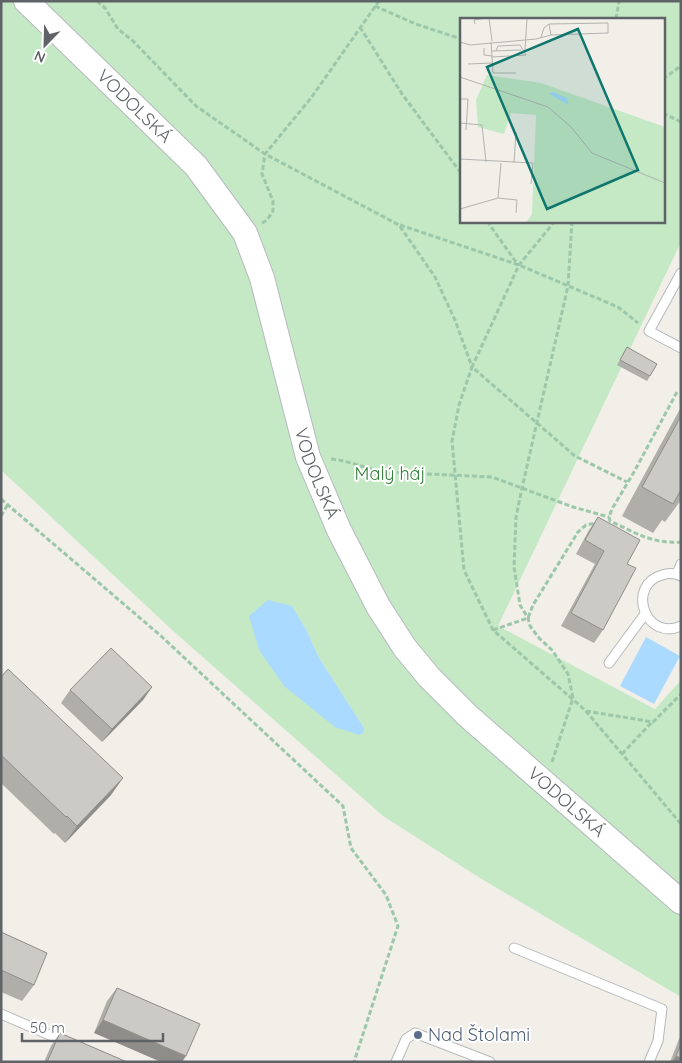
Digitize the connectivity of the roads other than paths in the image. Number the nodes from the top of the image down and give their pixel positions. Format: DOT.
graph roads {
  1 [pos="26,1"];
  2 [pos="681,273"];
  3 [pos="681,348"];
  4 [pos="681,564"];
  5 [pos="679,575"];
  6 [pos="645,614"];
  7 [pos="681,626"];
  8 [pos="609,663"];
  9 [pos="681,902"];
  10 [pos="514,948"];
  11 [pos="1,1014"];
  12 [pos="78,1047"];
  13 [pos="396,1062"];
  14 [pos="490,1062"];
  15 [pos="649,1062"];
  1 -- 9 [label="street, VODOLSKÁ"];
  2 -- 3 [label="lane"];
  4 -- 5 [label="lane"];
  5 -- 6 [label="lane"];
  6 -- 7 [label="lane"];
  6 -- 8 [label="lane"];
  10 -- 15 [label="lane"];
  11 -- 12 [label="lane"];
  13 -- 14 [label="lane"];
}
